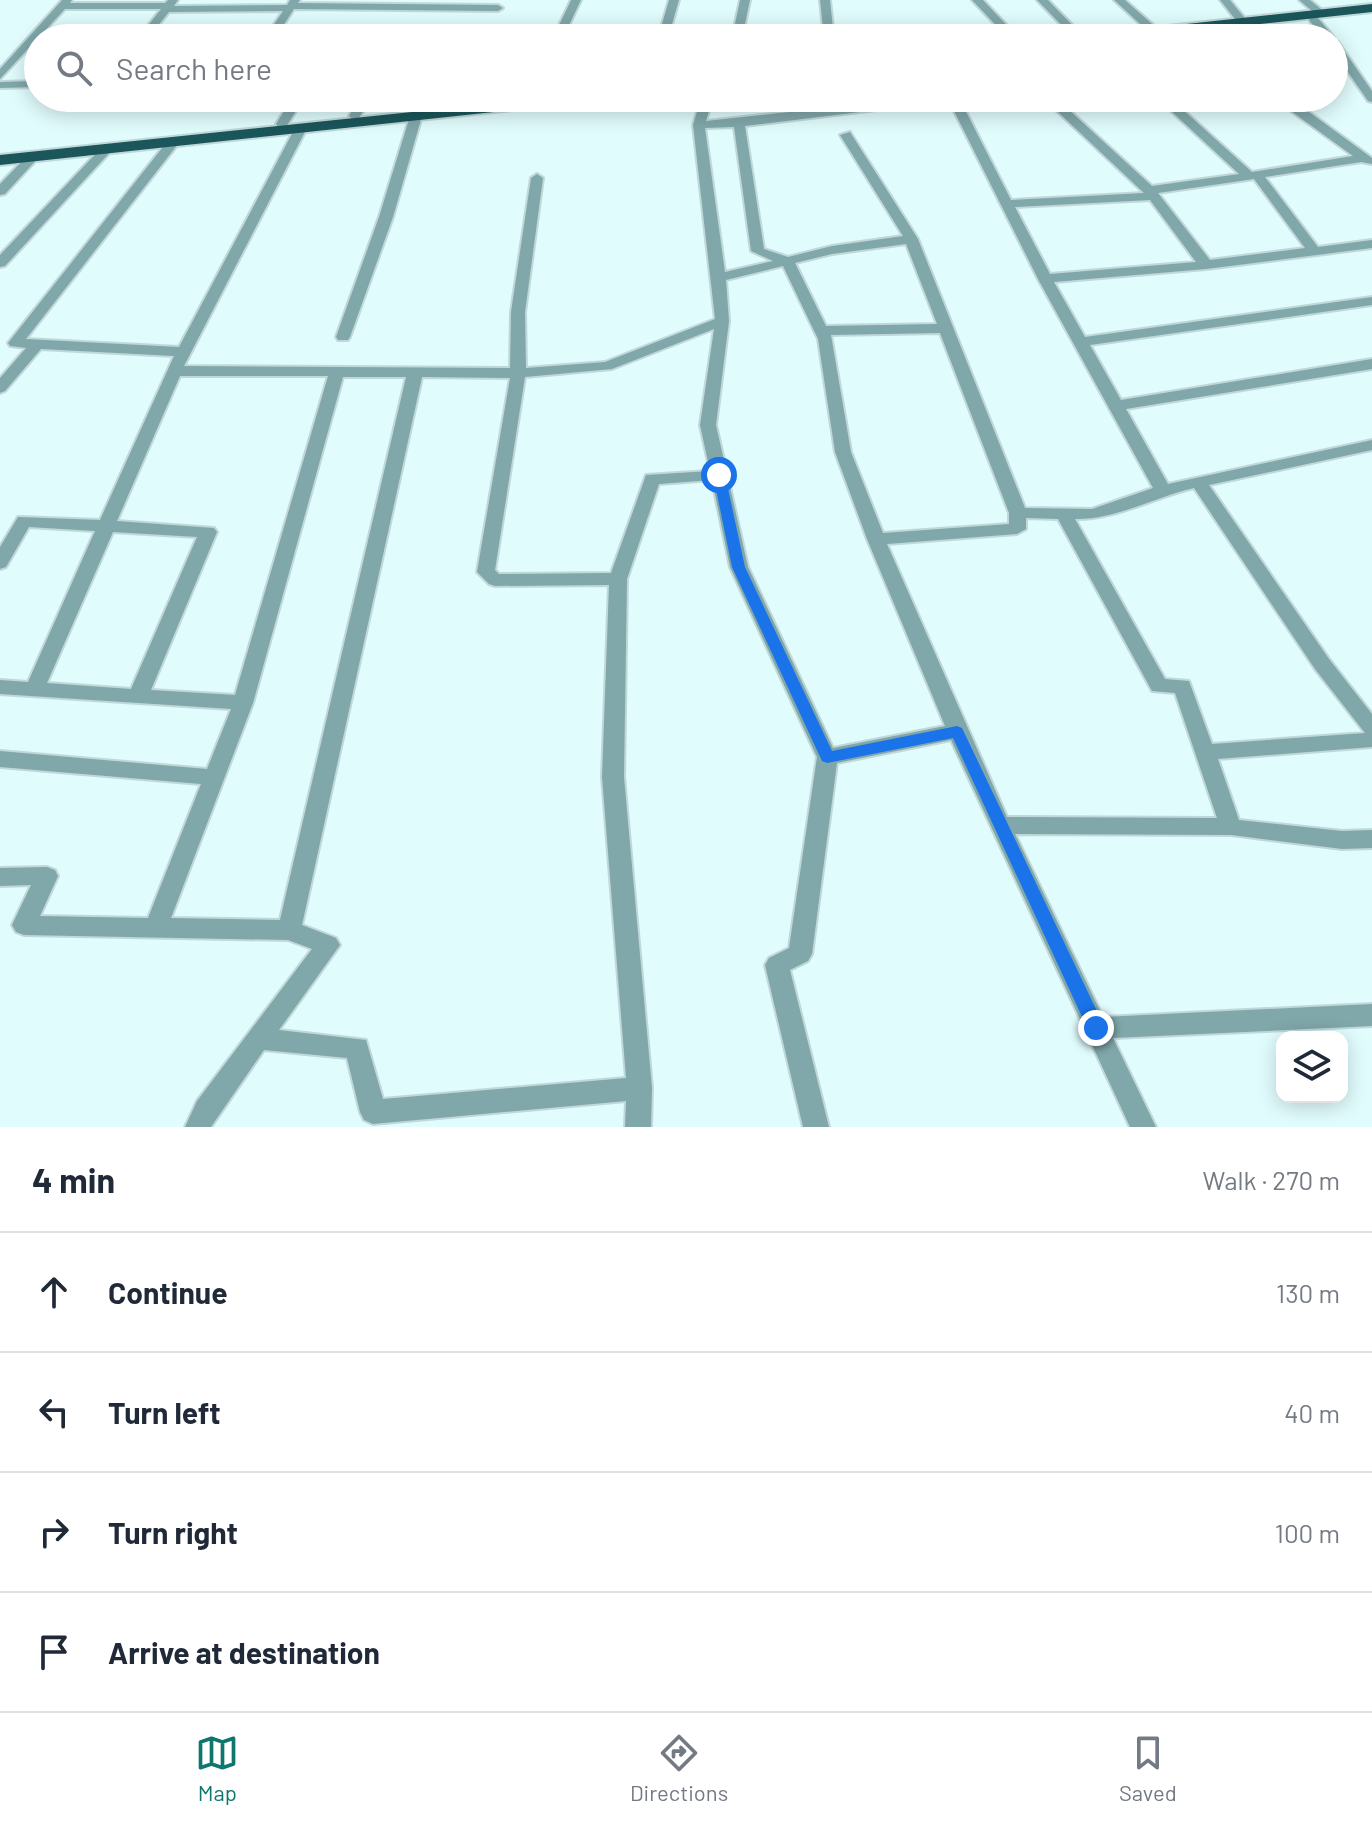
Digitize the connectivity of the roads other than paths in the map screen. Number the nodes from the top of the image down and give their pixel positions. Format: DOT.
graph roads {
  1 [pos="576,0"];
  2 [pos="674,0"];
  3 [pos="745,0"];
  4 [pos="825,0"];
  5 [pos="977,0"];
  6 [pos="1042,0"];
  7 [pos="1119,0"];
  8 [pos="1225,0"];
  9 [pos="1304,0"];
  10 [pos="64,3"];
  11 [pos="370,3"];
  12 [pos="414,4"];
  13 [pos="169,5"];
  14 [pos="292,5"];
  15 [pos="352,6"];
  16 [pos="1372,11"];
  17 [pos="1318,17"];
  18 [pos="490,21"];
  19 [pos="46,24"];
  20 [pos="154,24"];
  21 [pos="279,24"];
  22 [pos="342,24"];
  23 [pos="404,24"];
  24 [pos="565,24"];
  25 [pos="667,24"];
  26 [pos="740,24"];
  27 [pos="828,24"];
  28 [pos="1000,24"];
  29 [pos="1066,24"];
  30 [pos="1140,24"];
  31 [pos="1238,24"];
  32 [pos="1273,24"];
  33 [pos="1322,24"];
  34 [pos="24,49"];
  35 [pos="1348,64"];
  36 [pos="0,76"];
  37 [pos="24,84"];
  38 [pos="0,85"];
  39 [pos="1372,99"];
  40 [pos="289,112"];
  41 [pos="357,112"];
  42 [pos="380,112"];
  43 [pos="438,112"];
  44 [pos="703,112"];
  45 [pos="831,112"];
  46 [pos="960,112"];
  47 [pos="1064,112"];
  48 [pos="1179,112"];
  49 [pos="1299,112"];
  50 [pos="355,116"];
  51 [pos="416,116"];
  52 [pos="739,123"];
  53 [pos="282,124"];
  54 [pos="699,125"];
  55 [pos="301,128"];
  56 [pos="846,135"];
  57 [pos="174,141"];
  58 [pos="107,149"];
  59 [pos="54,151"];
  60 [pos="34,156"];
  61 [pos="0,157"];
  62 [pos="1368,161"];
  63 [pos="1253,176"];
  64 [pos="537,178"];
  65 [pos="0,191"];
  66 [pos="1152,193"];
  67 [pos="1007,204"];
  68 [pos="911,239"];
  69 [pos="1372,244"];
  70 [pos="1314,251"];
  71 [pos="787,261"];
  72 [pos="0,263"];
  73 [pos="1206,265"];
  74 [pos="719,278"];
  75 [pos="1045,279"];
  76 [pos="1372,301"];
  77 [pos="722,321"];
  78 [pos="946,328"];
  79 [pos="821,331"];
  80 [pos="343,337"];
  81 [pos="1081,342"];
  82 [pos="37,344"];
  83 [pos="183,352"];
  84 [pos="1372,364"];
  85 [pos="174,371"];
  86 [pos="337,372"];
  87 [pos="415,372"];
  88 [pos="518,373"];
  89 [pos="0,388"];
  90 [pos="1116,406"];
  91 [pos="1372,445"];
  92 [pos="719,475"];
  93 [pos="1198,482"];
  94 [pos="1163,490"];
  95 [pos="1018,513"];
  96 [pos="1063,513"];
  97 [pos="106,526"];
  98 [pos="876,539"];
  99 [pos="0,563"];
  100 [pos="618,579"];
  101 [pos="0,687"];
  102 [pos="35,689"];
  103 [pos="138,696"];
  104 [pos="243,703"];
  105 [pos="1372,728"];
  106 [pos="957,731"];
  107 [pos="1372,740"];
  108 [pos="1206,752"];
  109 [pos="827,757"];
  110 [pos="0,759"];
  111 [pos="214,777"];
  112 [pos="1000,825"];
  113 [pos="1231,827"];
  114 [pos="1372,839"];
  115 [pos="0,877"];
  116 [pos="156,927"];
  117 [pos="289,930"];
  118 [pos="1372,1015"];
  119 [pos="1096,1028"];
  120 [pos="259,1039"];
  121 [pos="639,1088"];
  122 [pos="198,1127"];
  123 [pos="638,1127"];
  124 [pos="816,1127"];
  125 [pos="1143,1127"];
  1 -- 24 [label="street"];
  2 -- 25 [label="street"];
  3 -- 26 [label="street"];
  4 -- 27 [label="street"];
  5 -- 28 [label="street"];
  6 -- 29 [label="street"];
  7 -- 30 [label="street"];
  8 -- 31 [label="street"];
  9 -- 17 [label="street"];
  10 -- 13 [label="street"];
  10 -- 19 [label="street"];
  11 -- 12 [label="street"];
  11 -- 15 [label="street"];
  12 -- 18 [label="street"];
  12 -- 23 [label="street"];
  13 -- 14 [label="street"];
  13 -- 20 [label="street"];
  14 -- 15 [label="street"];
  14 -- 21 [label="street"];
  15 -- 22 [label="street"];
  16 -- 17 [label="highway"];
  17 -- 32 [label="highway"];
  17 -- 33 [label="street"];
  34 -- 36 [label="street"];
  35 -- 39 [label="street"];
  37 -- 38 [label="street"];
  40 -- 53 [label="street"];
  41 -- 50 [label="street"];
  42 -- 50 [label="highway"];
  43 -- 51 [label="highway"];
  44 -- 54 [label="street"];
  45 -- 52 [label="street"];
  46 -- 67 [label="street"];
  47 -- 66 [label="street"];
  48 -- 63 [label="street"];
  49 -- 62 [label="street"];
  50 -- 53 [label="highway"];
  51 -- 55 [label="highway"];
  51 -- 80 [label="street"];
  52 -- 54 [label="street"];
  52 -- 71 [label="street"];
  53 -- 59 [label="highway"];
  54 -- 74 [label="street"];
  55 -- 57 [label="highway"];
  55 -- 83 [label="street"];
  56 -- 68 [label="street"];
  57 -- 58 [label="highway"];
  57 -- 82 [label="street"];
  58 -- 59 [label="highway"];
  58 -- 72 [label="street"];
  59 -- 60 [label="highway"];
  59 -- 61 [label="highway"];
  60 -- 61 [label="highway"];
  60 -- 65 [label="street"];
  62 -- 63 [label="street"];
  63 -- 66 [label="street"];
  63 -- 70 [label="street"];
  64 -- 88 [label="street"];
  66 -- 67 [label="street"];
  66 -- 73 [label="street"];
  67 -- 75 [label="street"];
  68 -- 71 [label="street"];
  68 -- 78 [label="street"];
  69 -- 70 [label="street"];
  70 -- 73 [label="street"];
  71 -- 74 [label="street"];
  71 -- 79 [label="street"];
  73 -- 75 [label="street"];
  74 -- 77 [label="street"];
  75 -- 81 [label="street"];
  76 -- 81 [label="street"];
  77 -- 88 [label="street"];
  77 -- 92 [label="street"];
  78 -- 79 [label="street"];
  78 -- 95 [label="street"];
  79 -- 98 [label="street"];
  81 -- 90 [label="street"];
  82 -- 83 [label="street"];
  82 -- 89 [label="street"];
  83 -- 85 [label="street"];
  84 -- 90 [label="street"];
  85 -- 86 [label="street"];
  85 -- 97 [label="street"];
  86 -- 87 [label="street"];
  86 -- 104 [label="street"];
  87 -- 88 [label="street"];
  87 -- 117 [label="street"];
  88 -- 100 [label="street"];
  90 -- 94 [label="street"];
  91 -- 93 [label="street"];
  92 -- 100 [label="street"];
  92 -- 109 [label="street"];
  93 -- 94 [label="street"];
  93 -- 105 [label="street"];
  94 -- 96 [label="street"];
  95 -- 96 [label="street"];
  95 -- 98 [label="street"];
  96 -- 108 [label="street"];
  97 -- 99 [label="street"];
  97 -- 102 [label="street"];
  97 -- 103 [label="street"];
  98 -- 106 [label="street"];
  100 -- 121 [label="street"];
  101 -- 102 [label="street"];
  102 -- 103 [label="street"];
  103 -- 104 [label="street"];
  104 -- 111 [label="street"];
  106 -- 109 [label="street"];
  106 -- 112 [label="street"];
  107 -- 108 [label="street"];
  108 -- 113 [label="street"];
  109 -- 124 [label="street"];
  110 -- 111 [label="street"];
  111 -- 116 [label="street"];
  112 -- 113 [label="street"];
  112 -- 119 [label="street"];
  113 -- 114 [label="street"];
  115 -- 116 [label="street"];
  116 -- 117 [label="street"];
  117 -- 120 [label="street"];
  118 -- 119 [label="street"];
  119 -- 125 [label="street"];
  120 -- 121 [label="street"];
  120 -- 122 [label="street"];
  121 -- 123 [label="street"];
}
